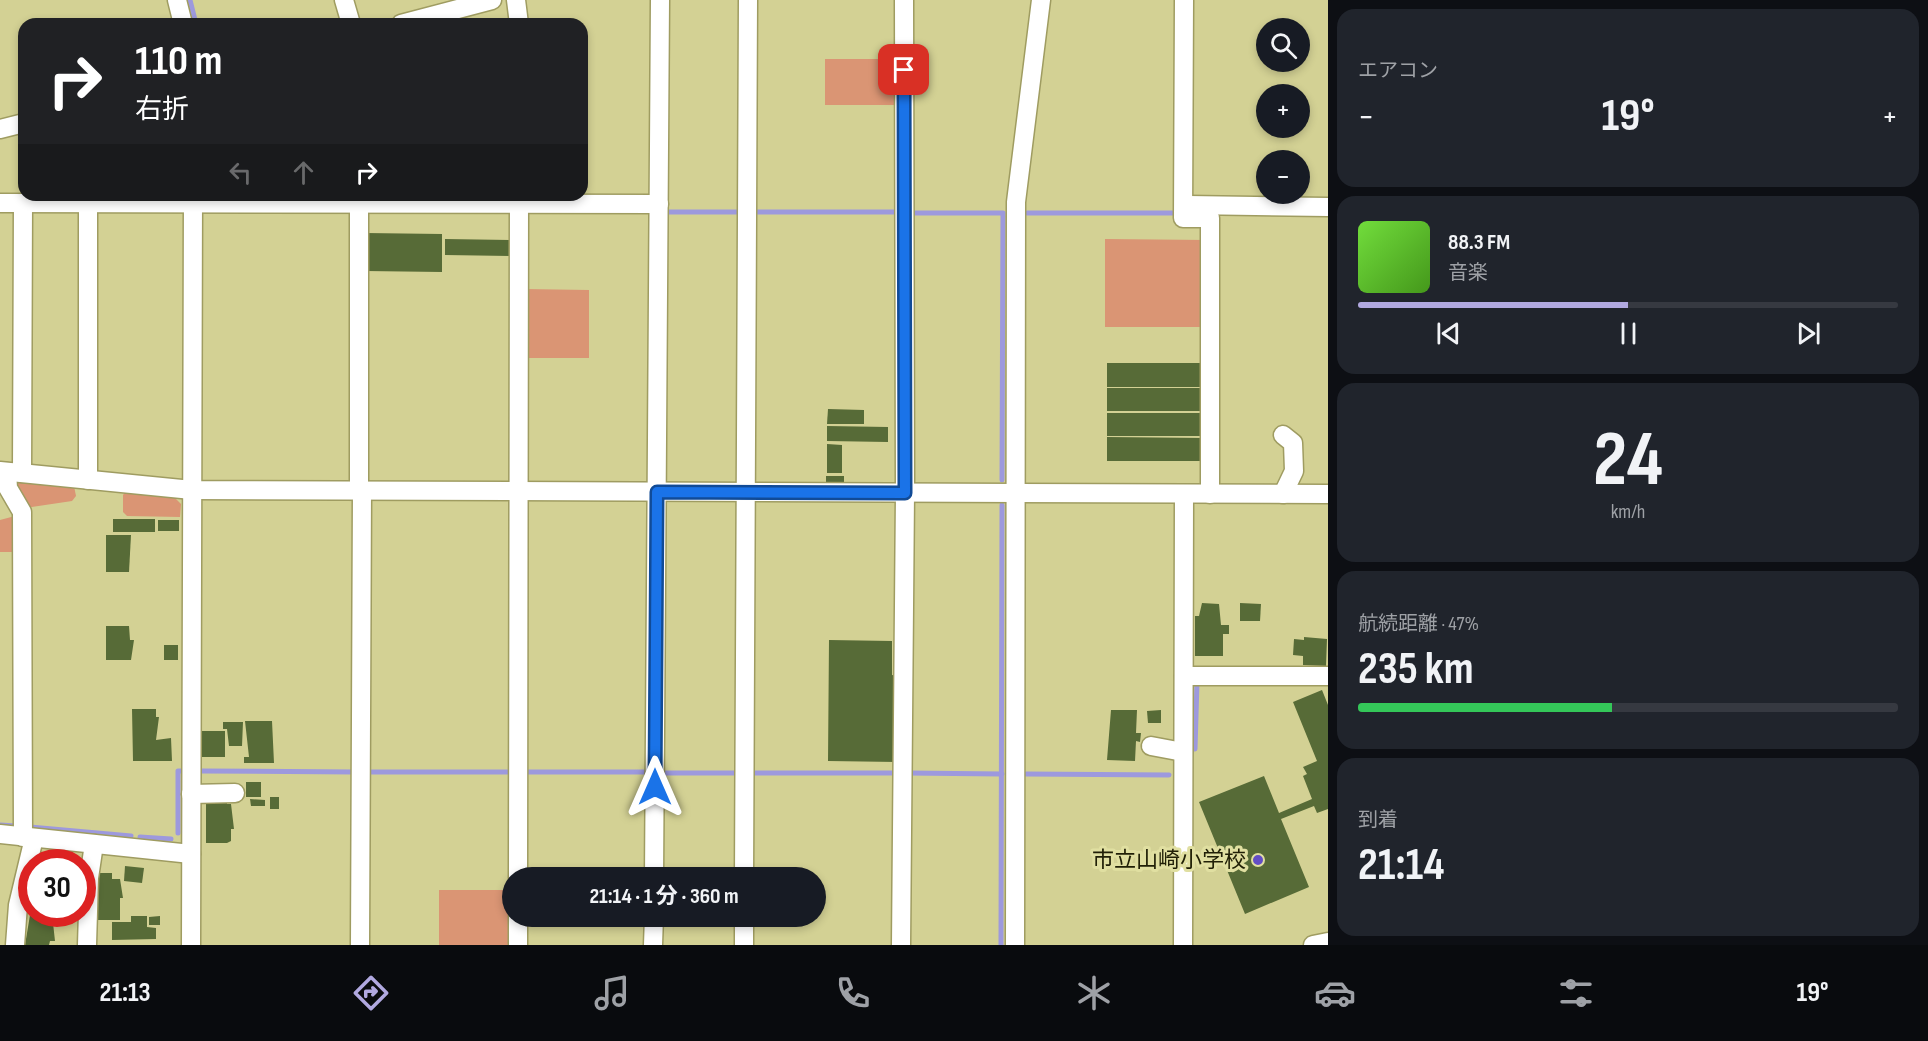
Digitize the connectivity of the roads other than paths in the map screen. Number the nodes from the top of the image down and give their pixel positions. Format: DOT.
graph roads {
  1 [pos="177,0"];
  2 [pos="344,0"];
  3 [pos="492,0"];
  4 [pos="516,0"];
  5 [pos="660,0"];
  6 [pos="748,0"];
  7 [pos="904,0"];
  8 [pos="1041,0"];
  9 [pos="1184,0"];
  10 [pos="182,18"];
  11 [pos="349,18"];
  12 [pos="424,18"];
  13 [pos="518,18"];
  14 [pos="18,124"];
  15 [pos="0,129"];
  16 [pos="140,201"];
  17 [pos="193,201"];
  18 [pos="259,201"];
  19 [pos="455,201"];
  20 [pos="519,201"];
  21 [pos="575,201"];
  22 [pos="0,203"];
  23 [pos="23,203"];
  24 [pos="88,203"];
  25 [pos="359,204"];
  26 [pos="659,204"];
  27 [pos="1184,205"];
  28 [pos="1328,207"];
  29 [pos="1283,435"];
  30 [pos="10,472"];
  31 [pos="88,480"];
  32 [pos="192,490"];
  33 [pos="361,490"];
  34 [pos="519,491"];
  35 [pos="657,492"];
  36 [pos="746,492"];
  37 [pos="905,493"];
  38 [pos="1016,493"];
  39 [pos="1184,494"];
  40 [pos="1210,494"];
  41 [pos="1283,494"];
  42 [pos="1328,494"];
  43 [pos="1184,676"];
  44 [pos="1328,676"];
  45 [pos="1150,746"];
  46 [pos="1183,752"];
  47 [pos="235,793"];
  48 [pos="191,794"];
  49 [pos="0,834"];
  50 [pos="28,837"];
  51 [pos="94,844"];
  52 [pos="191,854"];
  53 [pos="518,867"];
  54 [pos="654,867"];
  55 [pos="744,867"];
  56 [pos="518,927"];
  57 [pos="654,927"];
  58 [pos="744,927"];
  59 [pos="1328,942"];
  60 [pos="15,945"];
  61 [pos="87,945"];
  62 [pos="191,945"];
  63 [pos="360,945"];
  64 [pos="518,945"];
  65 [pos="653,945"];
  66 [pos="744,945"];
  67 [pos="901,945"];
  68 [pos="1015,945"];
  69 [pos="1183,945"];
  70 [pos="1313,945"];
  1 -- 10 [label="street"];
  2 -- 11 [label="street"];
  3 -- 12 [label="street"];
  4 -- 13 [label="street"];
  5 -- 26 [label="street"];
  6 -- 36 [label="street"];
  7 -- 37 [label="street"];
  8 -- 38 [label="street"];
  9 -- 27 [label="street"];
  14 -- 15 [label="street"];
  16 -- 24 [label="street"];
  17 -- 32 [label="street"];
  18 -- 25 [label="street"];
  19 -- 25 [label="street"];
  20 -- 34 [label="street"];
  21 -- 26 [label="street"];
  22 -- 23 [label="street"];
  23 -- 24 [label="street"];
  23 -- 30 [label="street"];
  24 -- 31 [label="street"];
  25 -- 33 [label="street"];
  26 -- 35 [label="street"];
  27 -- 28 [label="street"];
  27 -- 40 [label="street"];
  29 -- 41 [label="street"];
  30 -- 31 [label="street"];
  30 -- 50 [label="street"];
  31 -- 32 [label="street"];
  32 -- 33 [label="street"];
  32 -- 48 [label="street"];
  33 -- 34 [label="street"];
  33 -- 63 [label="street"];
  34 -- 35 [label="street"];
  34 -- 53 [label="street"];
  35 -- 36 [label="street"];
  35 -- 54 [label="street"];
  36 -- 37 [label="street"];
  36 -- 55 [label="street"];
  37 -- 38 [label="street"];
  37 -- 67 [label="street"];
  38 -- 39 [label="street"];
  38 -- 68 [label="street"];
  39 -- 40 [label="street"];
  39 -- 43 [label="street"];
  40 -- 41 [label="street"];
  41 -- 42 [label="street"];
  43 -- 44 [label="street"];
  43 -- 46 [label="street"];
  45 -- 46 [label="street"];
  46 -- 69 [label="street"];
  47 -- 48 [label="street"];
  48 -- 52 [label="street"];
  49 -- 50 [label="street"];
  50 -- 51 [label="street"];
  50 -- 60 [label="street"];
  51 -- 52 [label="street"];
  51 -- 61 [label="street"];
  52 -- 62 [label="street"];
  56 -- 64 [label="street"];
  57 -- 65 [label="street"];
  58 -- 66 [label="street"];
  59 -- 70 [label="street"];
}
